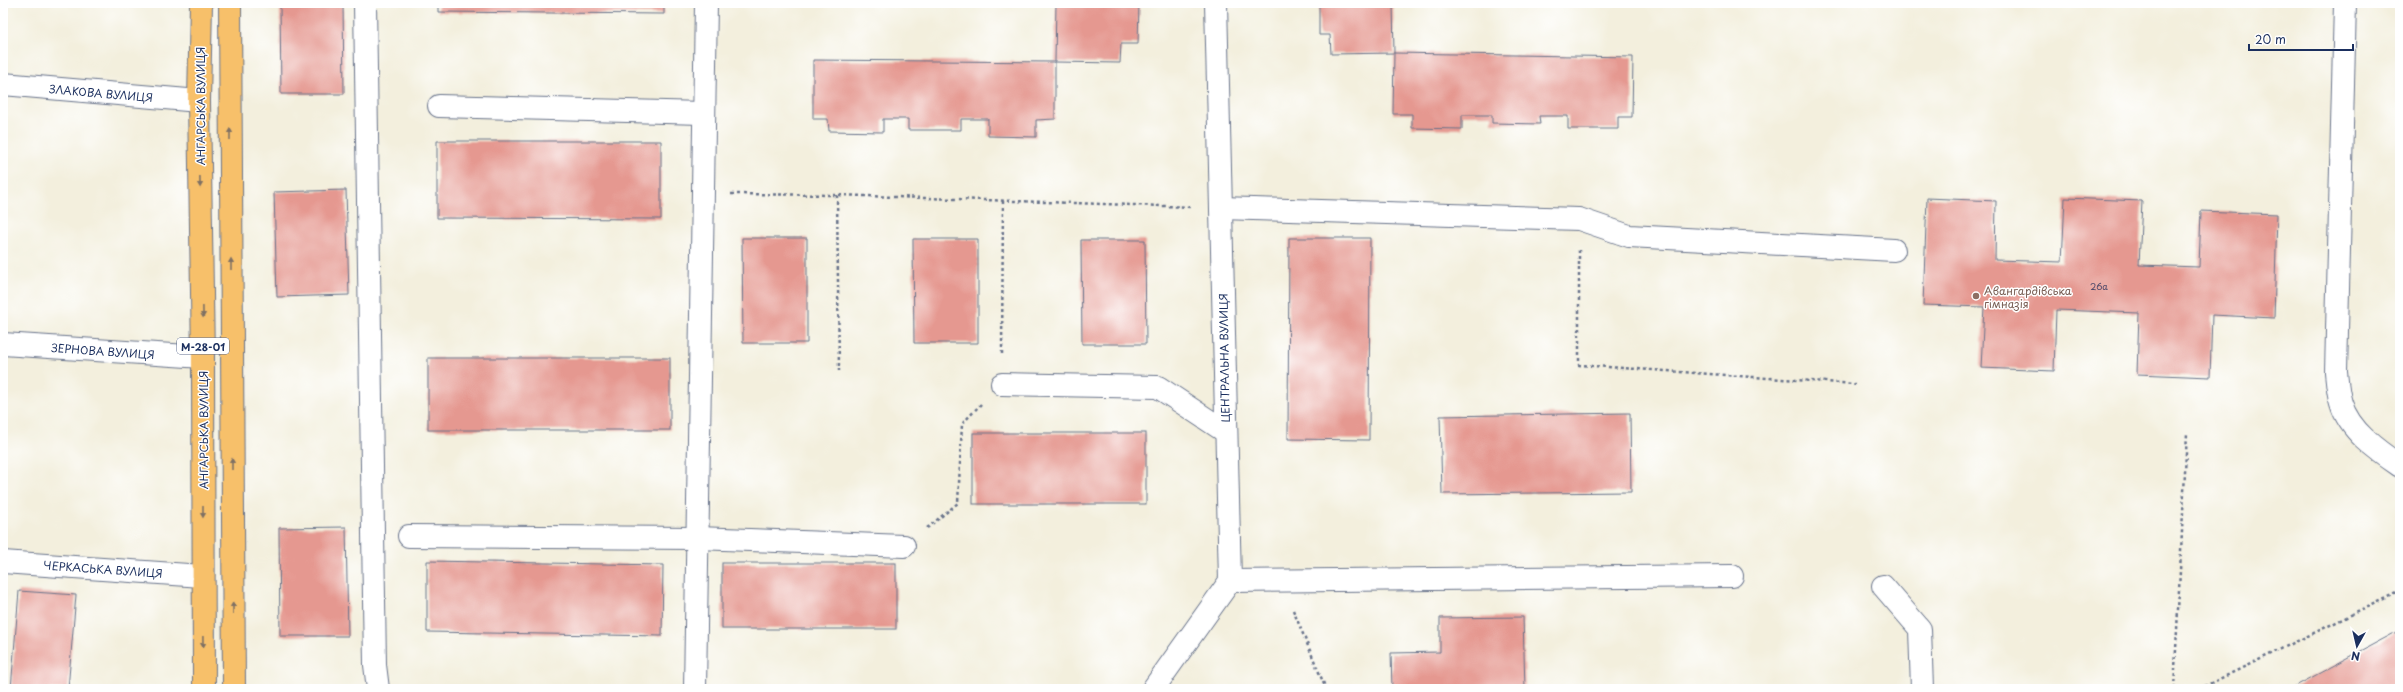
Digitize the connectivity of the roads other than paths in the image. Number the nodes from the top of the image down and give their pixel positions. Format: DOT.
graph roads {
  1 [pos="202,3"];
  2 [pos="230,3"];
  3 [pos="366,3"];
  4 [pos="706,3"];
  5 [pos="1216,3"];
  6 [pos="2345,3"];
  7 [pos="3,84"];
  8 [pos="199,101"];
  9 [pos="439,106"];
  10 [pos="703,113"];
  11 [pos="1221,208"];
  12 [pos="1894,250"];
  13 [pos="3,344"];
  14 [pos="203,358"];
  15 [pos="1002,384"];
  16 [pos="1226,432"];
  17 [pos="2400,466"];
  18 [pos="409,536"];
  19 [pos="698,538"];
  20 [pos="904,546"];
  21 [pos="3,562"];
  22 [pos="202,576"];
  23 [pos="1732,576"];
  24 [pos="1230,581"];
  25 [pos="1883,586"];
  26 [pos="204,689"];
  27 [pos="234,689"];
  28 [pos="378,689"];
  29 [pos="695,689"];
  30 [pos="1153,689"];
  31 [pos="1922,689"];
  1 -- 8 [label="main road, АНГАРСЬКА ВУЛИЦЯ / М-28-01"];
  27 -- 2 [label="main road, М-28-01, one-way"];
  3 -- 28 [label="street"];
  4 -- 10 [label="street"];
  5 -- 11 [label="street, ЦЕНТРАЛЬНА ВУЛИЦЯ"];
  6 -- 17 [label="street"];
  7 -- 8 [label="street, ЗЛАКОВА ВУЛИЦЯ"];
  8 -- 14 [label="main road, АНГАРСЬКА ВУЛИЦЯ / М-28-01, one-way"];
  9 -- 10 [label="street"];
  10 -- 19 [label="street"];
  11 -- 12 [label="street"];
  11 -- 16 [label="street, ЦЕНТРАЛЬНА ВУЛИЦЯ"];
  13 -- 14 [label="street, ЗЕРНОВА ВУЛИЦЯ"];
  14 -- 22 [label="main road, АНГАРСЬКА ВУЛИЦЯ / М-28-01, one-way"];
  15 -- 16 [label="street"];
  16 -- 24 [label="street, ЦЕНТРАЛЬНА ВУЛИЦЯ"];
  18 -- 19 [label="street"];
  19 -- 20 [label="street"];
  19 -- 29 [label="street"];
  21 -- 22 [label="street, ЧЕРКАСЬКА ВУЛИЦЯ"];
  22 -- 26 [label="main road, АНГАРСЬКА ВУЛИЦЯ / М-28-01, one-way"];
  23 -- 24 [label="street"];
  24 -- 30 [label="street"];
  25 -- 31 [label="street"];
}
